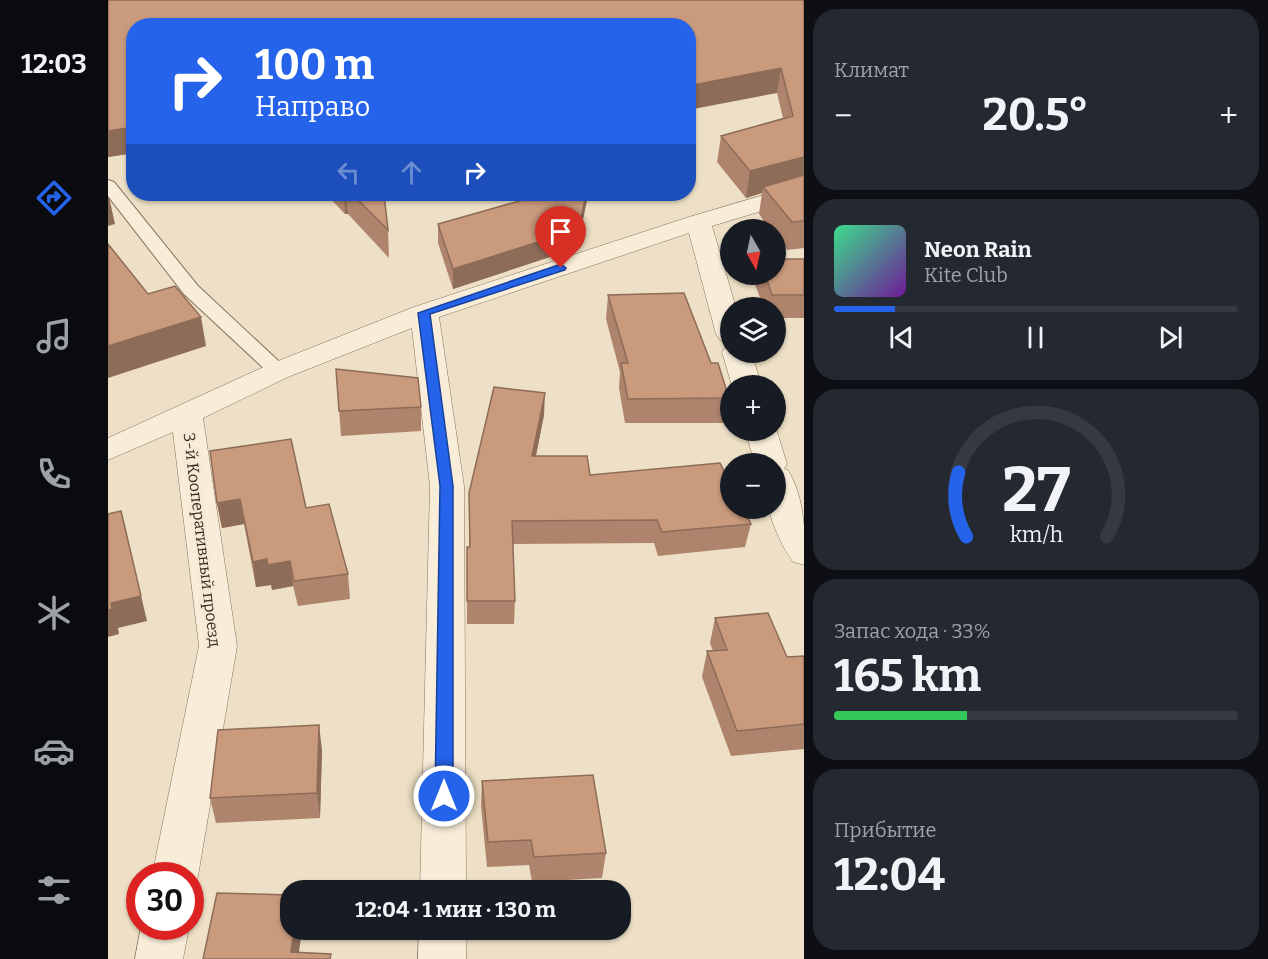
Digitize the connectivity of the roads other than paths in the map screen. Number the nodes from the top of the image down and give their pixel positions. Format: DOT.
graph roads {
  1 [pos="108,185"];
  2 [pos="804,190"];
  3 [pos="698,222"];
  4 [pos="720,299"];
  5 [pos="424,313"];
  6 [pos="278,371"];
  7 [pos="187,416"];
  8 [pos="108,450"];
  9 [pos="786,511"];
  10 [pos="804,553"];
  11 [pos="178,862"];
  12 [pos="443,880"];
  13 [pos="163,940"];
  14 [pos="442,940"];
  15 [pos="159,959"];
  16 [pos="442,959"];
  1 -- 6 [label="lane"];
  2 -- 3 [label="street"];
  3 -- 4 [label="street"];
  3 -- 5 [label="street"];
  5 -- 6 [label="street"];
  5 -- 12 [label="street"];
  6 -- 7 [label="street"];
  7 -- 8 [label="street"];
  7 -- 11 [label="street, 3-й Кооперативный проезд"];
  9 -- 10 [label="street"];
  13 -- 15 [label="street"];
  14 -- 16 [label="street"];
}
